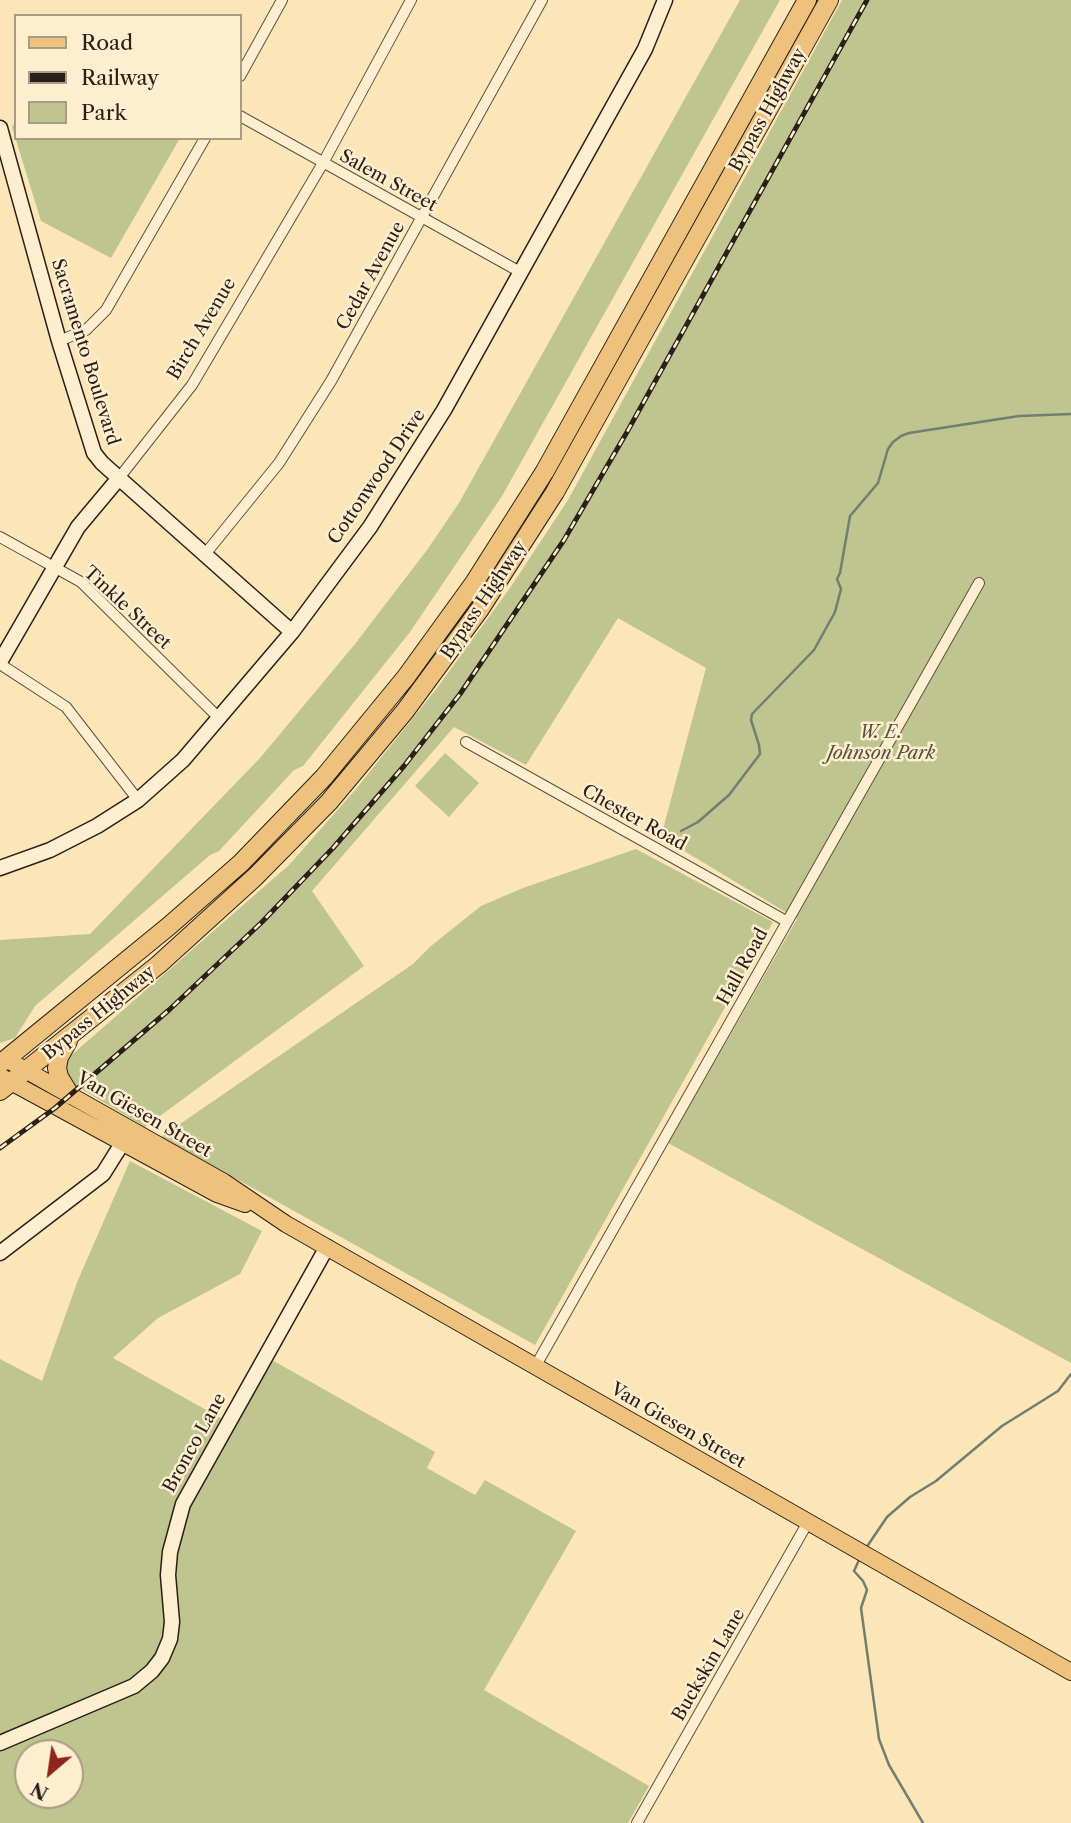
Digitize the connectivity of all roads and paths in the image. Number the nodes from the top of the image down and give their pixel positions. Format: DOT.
graph roads {
  1 [pos="282,0"];
  2 [pos="411,0"];
  3 [pos="542,0"];
  4 [pos="665,0"];
  5 [pos="807,0"];
  6 [pos="829,0"];
  7 [pos="242,72"];
  8 [pos="242,117"];
  9 [pos="0,128"];
  10 [pos="204,140"];
  11 [pos="323,163"];
  12 [pos="422,217"];
  13 [pos="522,273"];
  14 [pos="59,341"];
  15 [pos="119,478"];
  16 [pos="0,537"];
  17 [pos="206,553"];
  18 [pos="54,567"];
  19 [pos="979,583"];
  20 [pos="292,632"];
  21 [pos="0,663"];
  22 [pos="219,719"];
  23 [pos="466,742"];
  24 [pos="138,800"];
  25 [pos="0,868"];
  26 [pos="786,921"];
  27 [pos="72,1035"];
  28 [pos="3,1071"];
  29 [pos="27,1071"];
  30 [pos="70,1094"];
  31 [pos="127,1136"];
  32 [pos="327,1247"];
  33 [pos="0,1253"];
  34 [pos="535,1367"];
  35 [pos="808,1522"];
  36 [pos="1071,1672"];
  37 [pos="0,1742"];
  38 [pos="637,1823"];
  1 -- 7 [label="street"];
  2 -- 11 [label="street, Birch Avenue"];
  3 -- 12 [label="street, Cedar Avenue"];
  4 -- 13 [label="street, Cottonwood Drive"];
  5 -- 28 [label="highway, Bypass Highway"];
  6 -- 27 [label="highway, Bypass Highway"];
  8 -- 11 [label="street, Salem Street"];
  9 -- 14 [label="street, Sacramento Boulevard"];
  10 -- 14 [label="street"];
  11 -- 12 [label="street, Salem Street"];
  11 -- 15 [label="street, Birch Avenue"];
  12 -- 13 [label="street, Salem Street"];
  12 -- 17 [label="street, Cedar Avenue"];
  13 -- 20 [label="street, Cottonwood Drive"];
  14 -- 15 [label="street, Sacramento Boulevard"];
  15 -- 17 [label="street, Sacramento Boulevard"];
  15 -- 18 [label="street, Birch Avenue"];
  16 -- 18 [label="street, Tinkle Street"];
  17 -- 20 [label="street, Sacramento Boulevard"];
  18 -- 21 [label="street, Birch Avenue"];
  18 -- 22 [label="street, Tinkle Street"];
  19 -- 26 [label="street, Hall Road"];
  20 -- 22 [label="street, Cottonwood Drive"];
  21 -- 24 [label="street"];
  22 -- 24 [label="street, Cottonwood Drive"];
  23 -- 26 [label="street, Chester Road"];
  24 -- 25 [label="street, Cottonwood Drive"];
  26 -- 34 [label="street, Hall Road"];
  27 -- 29 [label="highway, Bypass Highway"];
  27 -- 30 [label="highway"];
  28 -- 29 [label="highway, Bypass Highway"];
  28 -- 31 [label="main road, Van Giesen Street"];
  29 -- 30 [label="main road, Van Giesen Street"];
  30 -- 31 [label="main road, Van Giesen Street"];
  31 -- 32 [label="main road, Van Giesen Street"];
  31 -- 33 [label="street"];
  32 -- 34 [label="main road, Van Giesen Street"];
  32 -- 37 [label="street, Bronco Lane"];
  34 -- 35 [label="main road, Van Giesen Street"];
  35 -- 36 [label="main road, Van Giesen Street"];
  35 -- 38 [label="street, Buckskin Lane"];
}
